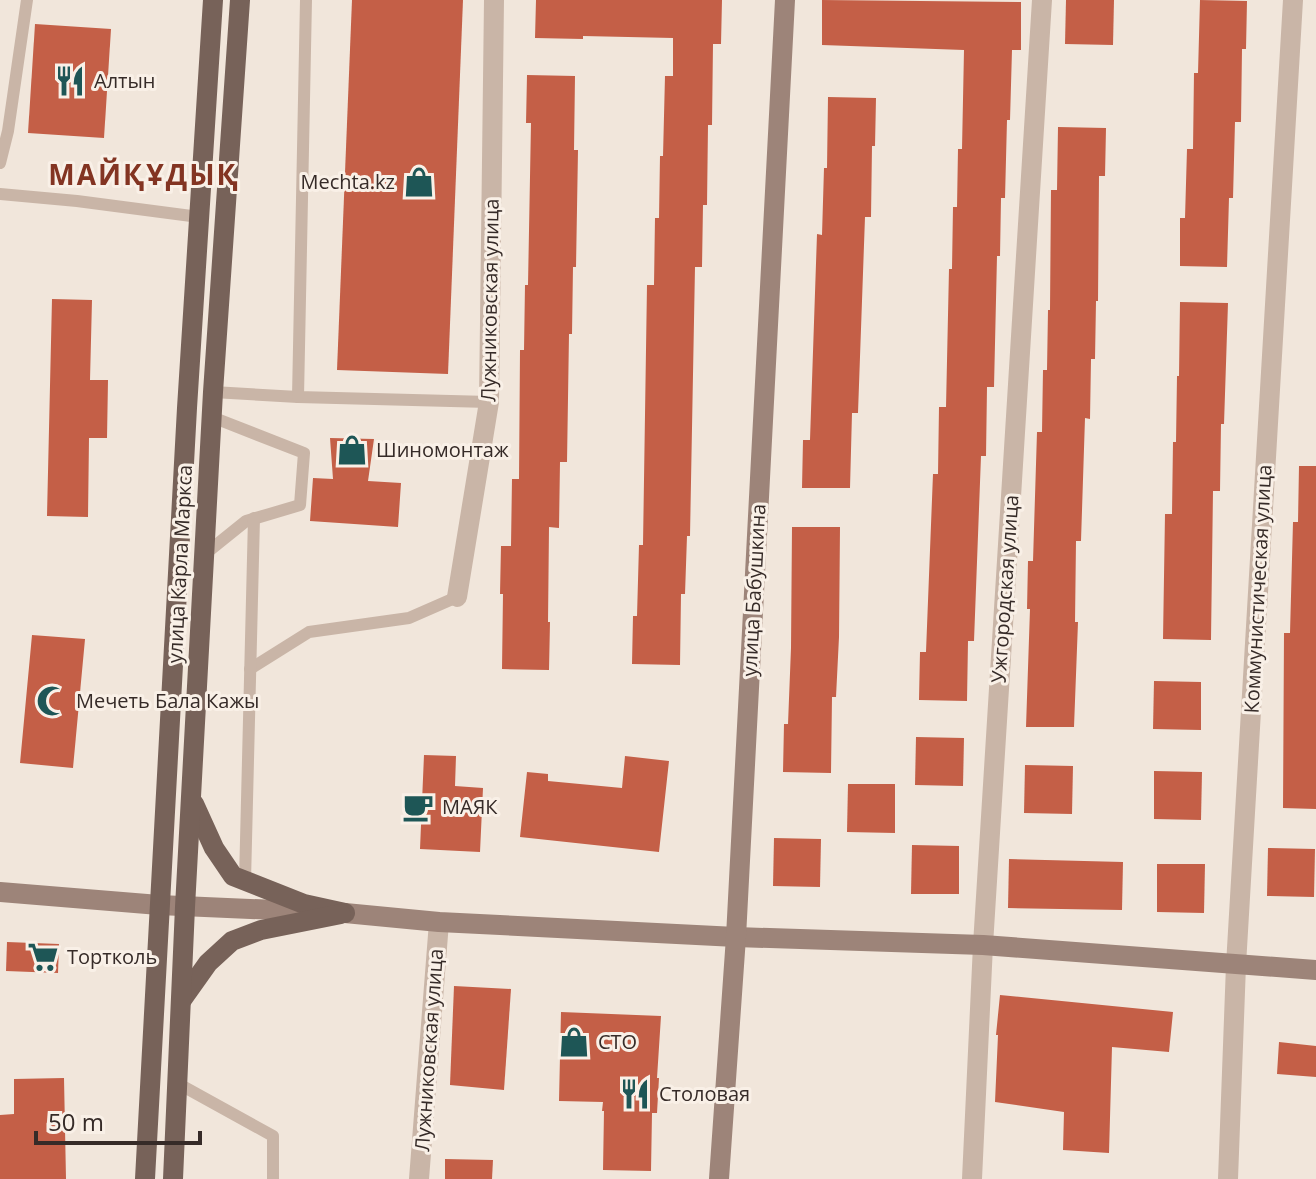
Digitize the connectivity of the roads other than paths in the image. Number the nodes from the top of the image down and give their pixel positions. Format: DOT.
graph roads {
  1 [pos="27,0"];
  2 [pos="213,0"];
  3 [pos="240,0"];
  4 [pos="306,0"];
  5 [pos="494,0"];
  6 [pos="785,0"];
  7 [pos="1042,0"];
  8 [pos="1293,0"];
  9 [pos="0,163"];
  10 [pos="0,194"];
  11 [pos="199,217"];
  12 [pos="213,392"];
  13 [pos="298,397"];
  14 [pos="489,402"];
  15 [pos="212,417"];
  16 [pos="254,518"];
  17 [pos="205,554"];
  18 [pos="457,597"];
  19 [pos="250,669"];
  20 [pos="192,798"];
  21 [pos="245,881"];
  22 [pos="0,892"];
  23 [pos="159,905"];
  24 [pos="185,907"];
  25 [pos="345,913"];
  26 [pos="439,922"];
  27 [pos="736,937"];
  28 [pos="983,945"];
  29 [pos="1236,965"];
  30 [pos="1316,970"];
  31 [pos="181,1002"];
  32 [pos="177,1083"];
  33 [pos="145,1179"];
  34 [pos="173,1179"];
  35 [pos="273,1179"];
  36 [pos="419,1179"];
  37 [pos="719,1179"];
  38 [pos="972,1179"];
  39 [pos="1228,1179"];
  1 -- 9 [label="lane"];
  2 -- 11 [label="main road, улица Карла Маркса"];
  3 -- 12 [label="main road, улица Карла Маркса"];
  4 -- 13 [label="lane"];
  5 -- 14 [label="street, Лужниковская улица"];
  6 -- 27 [label="main road, улица Бабушкина"];
  7 -- 28 [label="street, Ужгородская улица"];
  8 -- 29 [label="street, Коммунистическая улица"];
  10 -- 11 [label="lane"];
  11 -- 23 [label="main road, улица Карла Маркса"];
  12 -- 13 [label="lane"];
  12 -- 15 [label="main road, улица Карла Маркса"];
  13 -- 14 [label="lane"];
  14 -- 18 [label="street, Лужниковская улица"];
  15 -- 16 [label="lane"];
  15 -- 17 [label="main road, улица Карла Маркса"];
  16 -- 17 [label="lane"];
  16 -- 19 [label="lane"];
  17 -- 20 [label="main road, улица Карла Маркса"];
  18 -- 19 [label="lane"];
  19 -- 21 [label="lane"];
  20 -- 21 [label="main road"];
  20 -- 24 [label="main road, улица Карла Маркса"];
  21 -- 25 [label="main road"];
  22 -- 23 [label="main road"];
  23 -- 24 [label="main road"];
  23 -- 33 [label="main road, улица Карла Маркса"];
  24 -- 25 [label="main road"];
  24 -- 31 [label="main road, улица Карла Маркса"];
  25 -- 26 [label="main road"];
  25 -- 31 [label="main road"];
  26 -- 27 [label="main road"];
  26 -- 36 [label="street, Лужниковская улица"];
  27 -- 28 [label="main road"];
  27 -- 37 [label="main road, улица Бабушкина"];
  28 -- 29 [label="main road"];
  28 -- 38 [label="street, Ужгородская улица"];
  29 -- 30 [label="main road"];
  29 -- 39 [label="street, Коммунистическая улица"];
  31 -- 32 [label="main road, улица Карла Маркса"];
  32 -- 34 [label="main road, улица Карла Маркса"];
  32 -- 35 [label="lane"];
}
